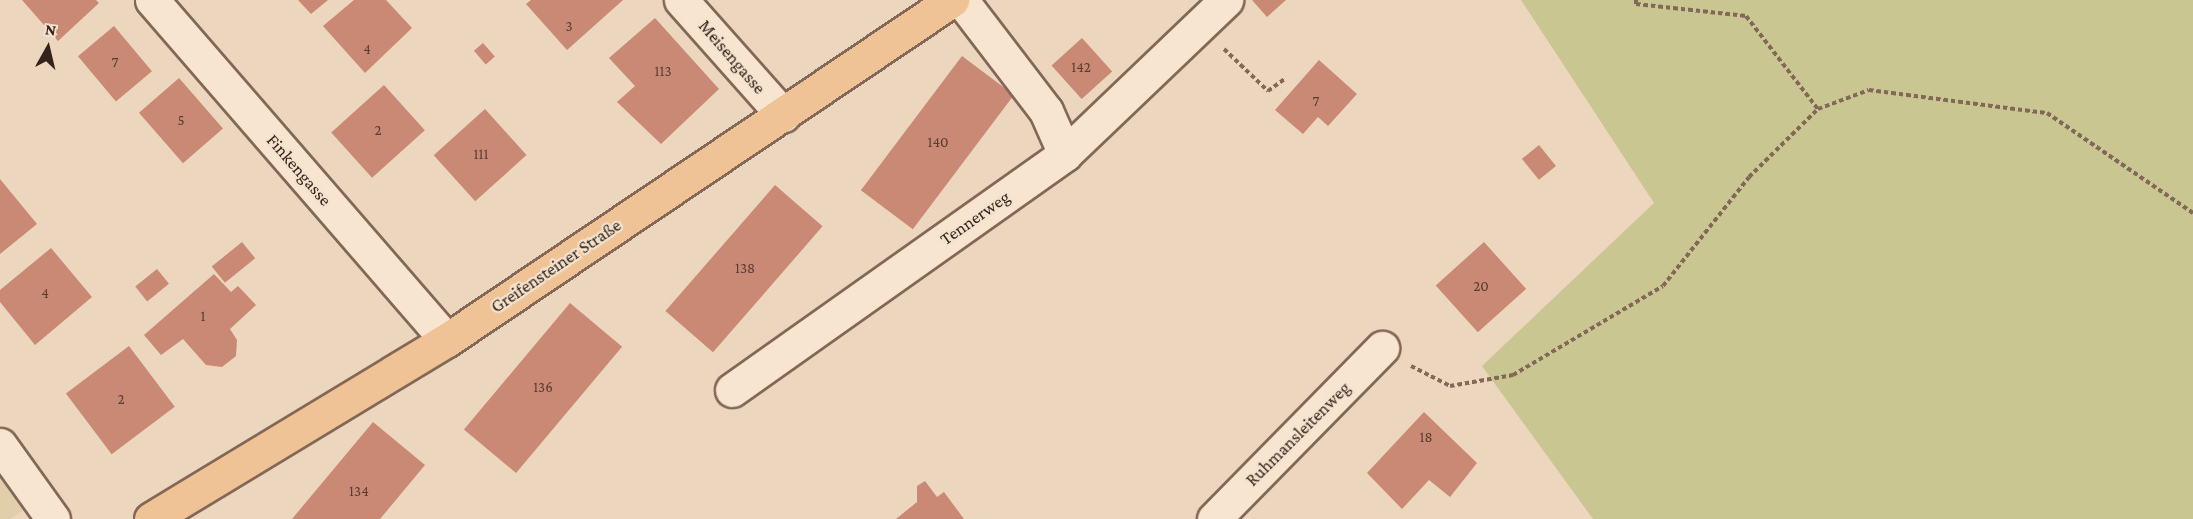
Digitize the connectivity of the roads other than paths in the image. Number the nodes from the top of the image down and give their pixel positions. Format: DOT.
graph roads {
  1 [pos="152,0"];
  2 [pos="681,0"];
  3 [pos="952,0"];
  4 [pos="961,0"];
  5 [pos="1226,0"];
  6 [pos="783,115"];
  7 [pos="1065,154"];
  8 [pos="447,340"];
  9 [pos="1382,348"];
  10 [pos="732,390"];
  11 [pos="0,445"];
  12 [pos="53,519"];
  13 [pos="151,519"];
  14 [pos="1214,519"];
  1 -- 8 [label="street, Finkengasse"];
  2 -- 6 [label="street, Meisengasse"];
  3 -- 6 [label="main road, Greifensteiner Straße"];
  4 -- 7 [label="street"];
  5 -- 7 [label="street, Tennerweg"];
  6 -- 8 [label="main road, Greifensteiner Straße"];
  7 -- 10 [label="street, Tennerweg"];
  8 -- 13 [label="main road, Greifensteiner Straße"];
  9 -- 14 [label="street, Ruhmansleitenweg"];
  11 -- 12 [label="street"];
}
